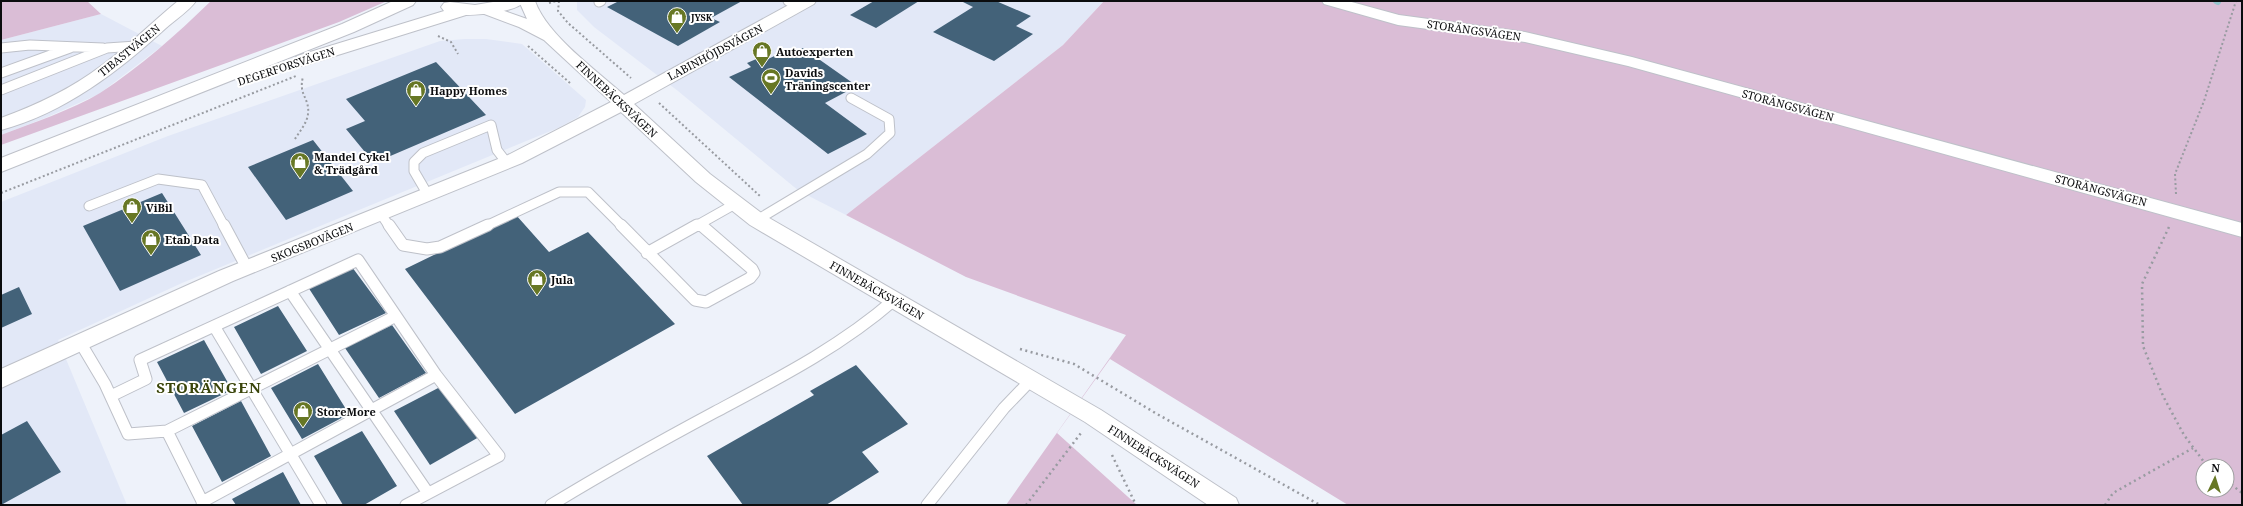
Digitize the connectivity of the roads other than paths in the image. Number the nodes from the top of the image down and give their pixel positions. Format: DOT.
graph roads {
  1 [pos="188,1"];
  2 [pos="407,1"];
  3 [pos="440,1"];
  4 [pos="516,1"];
  5 [pos="527,1"];
  6 [pos="1330,1"];
  7 [pos="798,3"];
  8 [pos="485,9"];
  9 [pos="464,10"];
  10 [pos="553,40"];
  11 [pos="136,46"];
  12 [pos="74,47"];
  13 [pos="1,48"];
  14 [pos="107,48"];
  15 [pos="1,73"];
  16 [pos="1,90"];
  17 [pos="851,98"];
  18 [pos="621,103"];
  19 [pos="1,124"];
  20 [pos="108,124"];
  21 [pos="507,163"];
  22 [pos="1,165"];
  23 [pos="428,195"];
  24 [pos="735,204"];
  25 [pos="89,206"];
  26 [pos="381,214"];
  27 [pos="757,220"];
  28 [pos="700,224"];
  29 [pos="2242,230"];
  30 [pos="647,253"];
  31 [pos="247,268"];
  32 [pos="290,291"];
  33 [pos="894,300"];
  34 [pos="396,316"];
  35 [pos="214,326"];
  36 [pos="80,342"];
  37 [pos="330,349"];
  38 [pos="436,375"];
  39 [pos="1,379"];
  40 [pos="1031,380"];
  41 [pos="252,388"];
  42 [pos="111,396"];
  43 [pos="372,410"];
  44 [pos="167,431"];
  45 [pos="291,454"];
  46 [pos="428,493"];
  47 [pos="203,504"];
  48 [pos="321,505"];
  49 [pos="406,505"];
  50 [pos="552,505"];
  51 [pos="927,505"];
  52 [pos="1227,505"];
  1 -- 11 [label="street, TIBASTVÄGEN"];
  2 -- 20 [label="main road, DEGERFORSVÄGEN"];
  3 -- 9 [label="main road"];
  4 -- 8 [label="main road"];
  5 -- 10 [label="street, FINNEBÄCKSVÄGEN"];
  6 -- 29 [label="street, STORÄNGSVÄGEN"];
  7 -- 18 [label="street, LABINHÖJDSVÄGEN"];
  8 -- 9 [label="main road"];
  8 -- 10 [label="street, FINNEBÄCKSVÄGEN"];
  9 -- 20 [label="main road, DEGERFORSVÄGEN"];
  10 -- 18 [label="street, FINNEBÄCKSVÄGEN"];
  11 -- 14 [label="lane"];
  11 -- 19 [label="street, TIBASTVÄGEN"];
  12 -- 13 [label="lane"];
  12 -- 14 [label="lane"];
  12 -- 15 [label="lane"];
  14 -- 16 [label="lane"];
  17 -- 27 [label="lane"];
  18 -- 21 [label="street, SKOGSBOVÄGEN"];
  18 -- 24 [label="street, FINNEBÄCKSVÄGEN"];
  20 -- 22 [label="main road, DEGERFORSVÄGEN"];
  21 -- 23 [label="street, SKOGSBOVÄGEN"];
  21 -- 23 [label="lane"];
  23 -- 26 [label="street, SKOGSBOVÄGEN"];
  24 -- 27 [label="street, FINNEBÄCKSVÄGEN"];
  24 -- 28 [label="lane"];
  25 -- 31 [label="lane"];
  26 -- 30 [label="lane"];
  26 -- 31 [label="street, SKOGSBOVÄGEN"];
  27 -- 33 [label="street, FINNEBÄCKSVÄGEN"];
  28 -- 30 [label="lane"];
  28 -- 30 [label="lane"];
  31 -- 36 [label="street, SKOGSBOVÄGEN"];
  32 -- 34 [label="lane"];
  32 -- 35 [label="lane"];
  32 -- 37 [label="lane"];
  33 -- 40 [label="street, FINNEBÄCKSVÄGEN"];
  33 -- 50 [label="lane"];
  34 -- 37 [label="lane"];
  34 -- 38 [label="lane"];
  35 -- 41 [label="lane"];
  35 -- 42 [label="lane"];
  36 -- 39 [label="street, SKOGSBOVÄGEN"];
  36 -- 42 [label="lane"];
  37 -- 41 [label="lane"];
  37 -- 43 [label="lane"];
  38 -- 43 [label="lane"];
  38 -- 46 [label="lane"];
  40 -- 51 [label="lane"];
  40 -- 52 [label="street, FINNEBÄCKSVÄGEN"];
  41 -- 44 [label="lane"];
  41 -- 45 [label="lane"];
  42 -- 44 [label="lane"];
  43 -- 45 [label="lane"];
  43 -- 46 [label="lane"];
  44 -- 47 [label="lane"];
  45 -- 47 [label="lane"];
  45 -- 48 [label="lane"];
  46 -- 49 [label="lane"];
}
